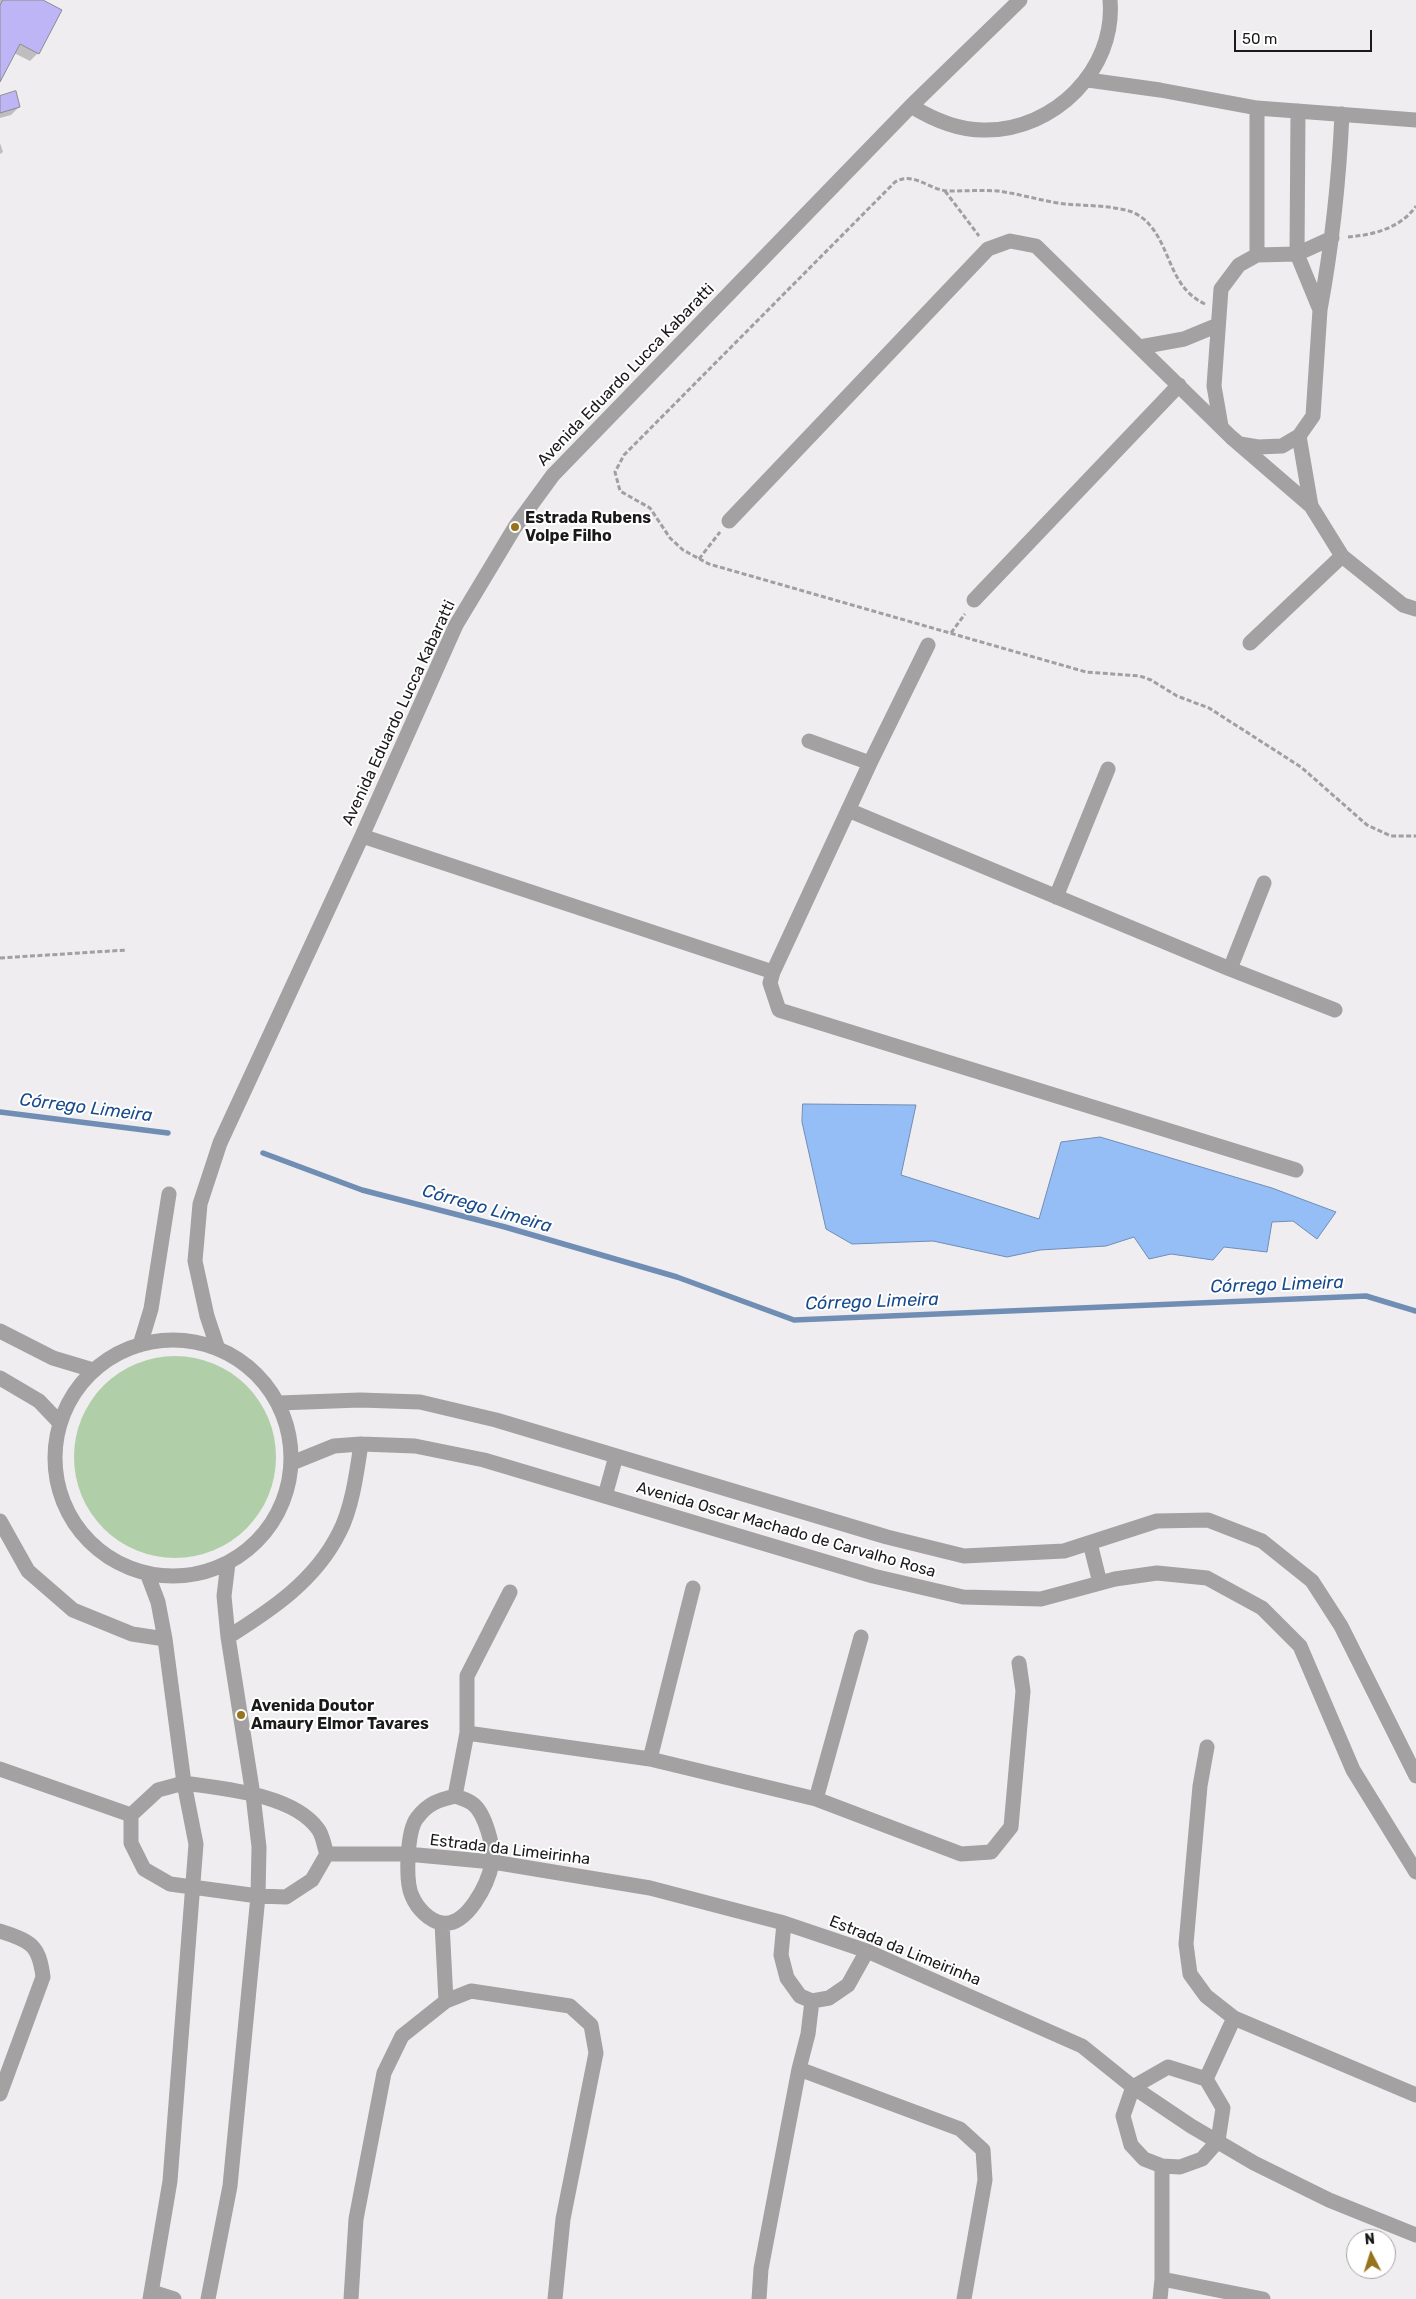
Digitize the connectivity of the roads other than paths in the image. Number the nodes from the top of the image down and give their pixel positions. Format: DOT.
graph roads {
  1 [pos="1020,0"];
  2 [pos="1110,0"];
  3 [pos="1088,80"];
  4 [pos="911,106"];
  5 [pos="1257,108"];
  6 [pos="1298,111"];
  7 [pos="1342,114"];
  8 [pos="1416,120"];
  9 [pos="1332,238"];
  10 [pos="1297,254"];
  11 [pos="1256,256"];
  12 [pos="1320,310"];
  13 [pos="1218,325"];
  14 [pos="1140,347"];
  15 [pos="1179,385"];
  16 [pos="1221,426"];
  17 [pos="1299,436"];
  18 [pos="1238,443"];
  19 [pos="1311,506"];
  20 [pos="729,521"];
  21 [pos="1342,556"];
  22 [pos="974,600"];
  23 [pos="1416,610"];
  24 [pos="1250,643"];
  25 [pos="928,645"];
  26 [pos="809,741"];
  27 [pos="870,763"];
  28 [pos="1108,770"];
  29 [pos="848,810"];
  30 [pos="362,836"];
  31 [pos="1264,882"];
  32 [pos="1056,896"];
  33 [pos="1230,969"];
  34 [pos="773,972"];
  35 [pos="1335,1010"];
  36 [pos="1296,1170"];
  37 [pos="169,1194"];
  38 [pos="0,1332"];
  39 [pos="140,1345"];
  40 [pos="218,1349"];
  41 [pos="93,1370"];
  42 [pos="0,1378"];
  43 [pos="279,1403"];
  44 [pos="59,1422"];
  45 [pos="361,1444"];
  46 [pos="616,1456"];
  47 [pos="292,1463"];
  48 [pos="605,1496"];
  49 [pos="0,1521"];
  50 [pos="1090,1543"];
  51 [pos="228,1563"];
  52 [pos="147,1572"];
  53 [pos="1100,1583"];
  54 [pos="693,1588"];
  55 [pos="510,1592"];
  56 [pos="228,1637"];
  57 [pos="861,1638"];
  58 [pos="165,1639"];
  59 [pos="1019,1663"];
  60 [pos="467,1733"];
  61 [pos="1207,1747"];
  62 [pos="650,1759"];
  63 [pos="0,1769"];
  64 [pos="1416,1776"];
  65 [pos="184,1783"];
  66 [pos="253,1795"];
  67 [pos="455,1796"];
  68 [pos="816,1799"];
  69 [pos="131,1815"];
  70 [pos="327,1854"];
  71 [pos="407,1854"];
  72 [pos="492,1862"];
  73 [pos="1416,1872"];
  74 [pos="194,1887"];
  75 [pos="258,1896"];
  76 [pos="442,1923"];
  77 [pos="784,1923"];
  78 [pos="0,1931"];
  79 [pos="867,1951"];
  80 [pos="446,2001"];
  81 [pos="812,2001"];
  82 [pos="1234,2018"];
  83 [pos="799,2068"];
  84 [pos="1206,2079"];
  85 [pos="1133,2087"];
  86 [pos="0,2094"];
  87 [pos="1416,2095"];
  88 [pos="1218,2140"];
  89 [pos="1162,2166"];
  90 [pos="1416,2235"];
  91 [pos="1162,2279"];
  92 [pos="151,2295"];
  93 [pos="174,2299"];
  94 [pos="208,2299"];
  95 [pos="351,2299"];
  96 [pos="555,2299"];
  97 [pos="759,2299"];
  98 [pos="964,2299"];
  99 [pos="1160,2299"];
  100 [pos="1263,2299"];
  1 -- 4 [label="street, Avenida Eduardo Lucca Kabaratti"];
  2 -- 3 [label="street"];
  3 -- 4 [label="street"];
  3 -- 5 [label="street"];
  4 -- 30 [label="street, Avenida Eduardo Lucca Kabaratti"];
  5 -- 6 [label="street"];
  5 -- 11 [label="street"];
  6 -- 7 [label="street"];
  6 -- 10 [label="street"];
  7 -- 8 [label="street"];
  7 -- 9 [label="street"];
  9 -- 10 [label="street"];
  9 -- 12 [label="street"];
  10 -- 11 [label="street"];
  10 -- 12 [label="street"];
  11 -- 13 [label="street"];
  12 -- 17 [label="street"];
  13 -- 14 [label="street"];
  13 -- 16 [label="street"];
  14 -- 15 [label="street"];
  14 -- 20 [label="street"];
  15 -- 16 [label="street"];
  15 -- 22 [label="street"];
  16 -- 18 [label="street"];
  17 -- 18 [label="street"];
  17 -- 19 [label="street"];
  18 -- 19 [label="street"];
  19 -- 21 [label="street"];
  21 -- 23 [label="street"];
  21 -- 24 [label="street"];
  25 -- 27 [label="street"];
  26 -- 27 [label="street"];
  27 -- 29 [label="street"];
  28 -- 32 [label="street"];
  29 -- 32 [label="street"];
  29 -- 34 [label="street"];
  30 -- 34 [label="street"];
  30 -- 40 [label="street, Avenida Eduardo Lucca Kabaratti"];
  31 -- 33 [label="street"];
  32 -- 33 [label="street"];
  33 -- 35 [label="street"];
  34 -- 36 [label="street"];
  37 -- 39 [label="street"];
  38 -- 41 [label="street"];
  39 -- 40 [label="street"];
  39 -- 41 [label="street"];
  40 -- 43 [label="street"];
  41 -- 44 [label="street"];
  42 -- 44 [label="street"];
  43 -- 46 [label="street, Avenida Oscar Machado de Carvalho Rosa"];
  43 -- 47 [label="street"];
  44 -- 52 [label="street"];
  45 -- 47 [label="street, Avenida Oscar Machado de Carvalho Rosa"];
  45 -- 48 [label="street, Avenida Oscar Machado de Carvalho Rosa"];
  45 -- 56 [label="street"];
  46 -- 48 [label="street"];
  46 -- 50 [label="street, Avenida Oscar Machado de Carvalho Rosa"];
  47 -- 51 [label="street"];
  48 -- 53 [label="street, Avenida Oscar Machado de Carvalho Rosa"];
  49 -- 58 [label="street"];
  50 -- 53 [label="street"];
  50 -- 64 [label="street, Avenida Oscar Machado de Carvalho Rosa"];
  51 -- 52 [label="street"];
  51 -- 56 [label="street"];
  52 -- 58 [label="street"];
  53 -- 73 [label="street, Avenida Oscar Machado de Carvalho Rosa"];
  54 -- 62 [label="street"];
  55 -- 60 [label="street"];
  56 -- 66 [label="street"];
  57 -- 68 [label="street"];
  58 -- 65 [label="street"];
  59 -- 68 [label="street"];
  60 -- 62 [label="street"];
  60 -- 67 [label="street"];
  61 -- 82 [label="street"];
  62 -- 68 [label="street"];
  63 -- 69 [label="street"];
  65 -- 66 [label="street"];
  65 -- 69 [label="street"];
  65 -- 74 [label="street"];
  66 -- 70 [label="street"];
  66 -- 75 [label="street"];
  67 -- 71 [label="street"];
  67 -- 72 [label="street"];
  69 -- 74 [label="street"];
  70 -- 71 [label="street, Estrada da Limeirinha"];
  70 -- 75 [label="street"];
  71 -- 72 [label="street, Estrada da Limeirinha"];
  71 -- 76 [label="street"];
  72 -- 76 [label="street"];
  72 -- 77 [label="street, Estrada da Limeirinha"];
  74 -- 75 [label="street"];
  74 -- 92 [label="street"];
  75 -- 94 [label="street"];
  76 -- 80 [label="street"];
  77 -- 79 [label="street, Estrada da Limeirinha"];
  77 -- 81 [label="street"];
  78 -- 86 [label="street"];
  79 -- 81 [label="street"];
  79 -- 85 [label="street, Estrada da Limeirinha"];
  80 -- 95 [label="street"];
  80 -- 96 [label="street"];
  81 -- 83 [label="street"];
  82 -- 84 [label="street"];
  82 -- 87 [label="street"];
  83 -- 97 [label="street"];
  83 -- 98 [label="street"];
  84 -- 85 [label="street"];
  84 -- 88 [label="street"];
  85 -- 88 [label="street, Estrada da Limeirinha"];
  85 -- 89 [label="street"];
  88 -- 89 [label="street"];
  88 -- 90 [label="street, Estrada da Limeirinha"];
  89 -- 91 [label="street"];
  91 -- 99 [label="street"];
  91 -- 100 [label="street"];
  92 -- 93 [label="street"];
}
